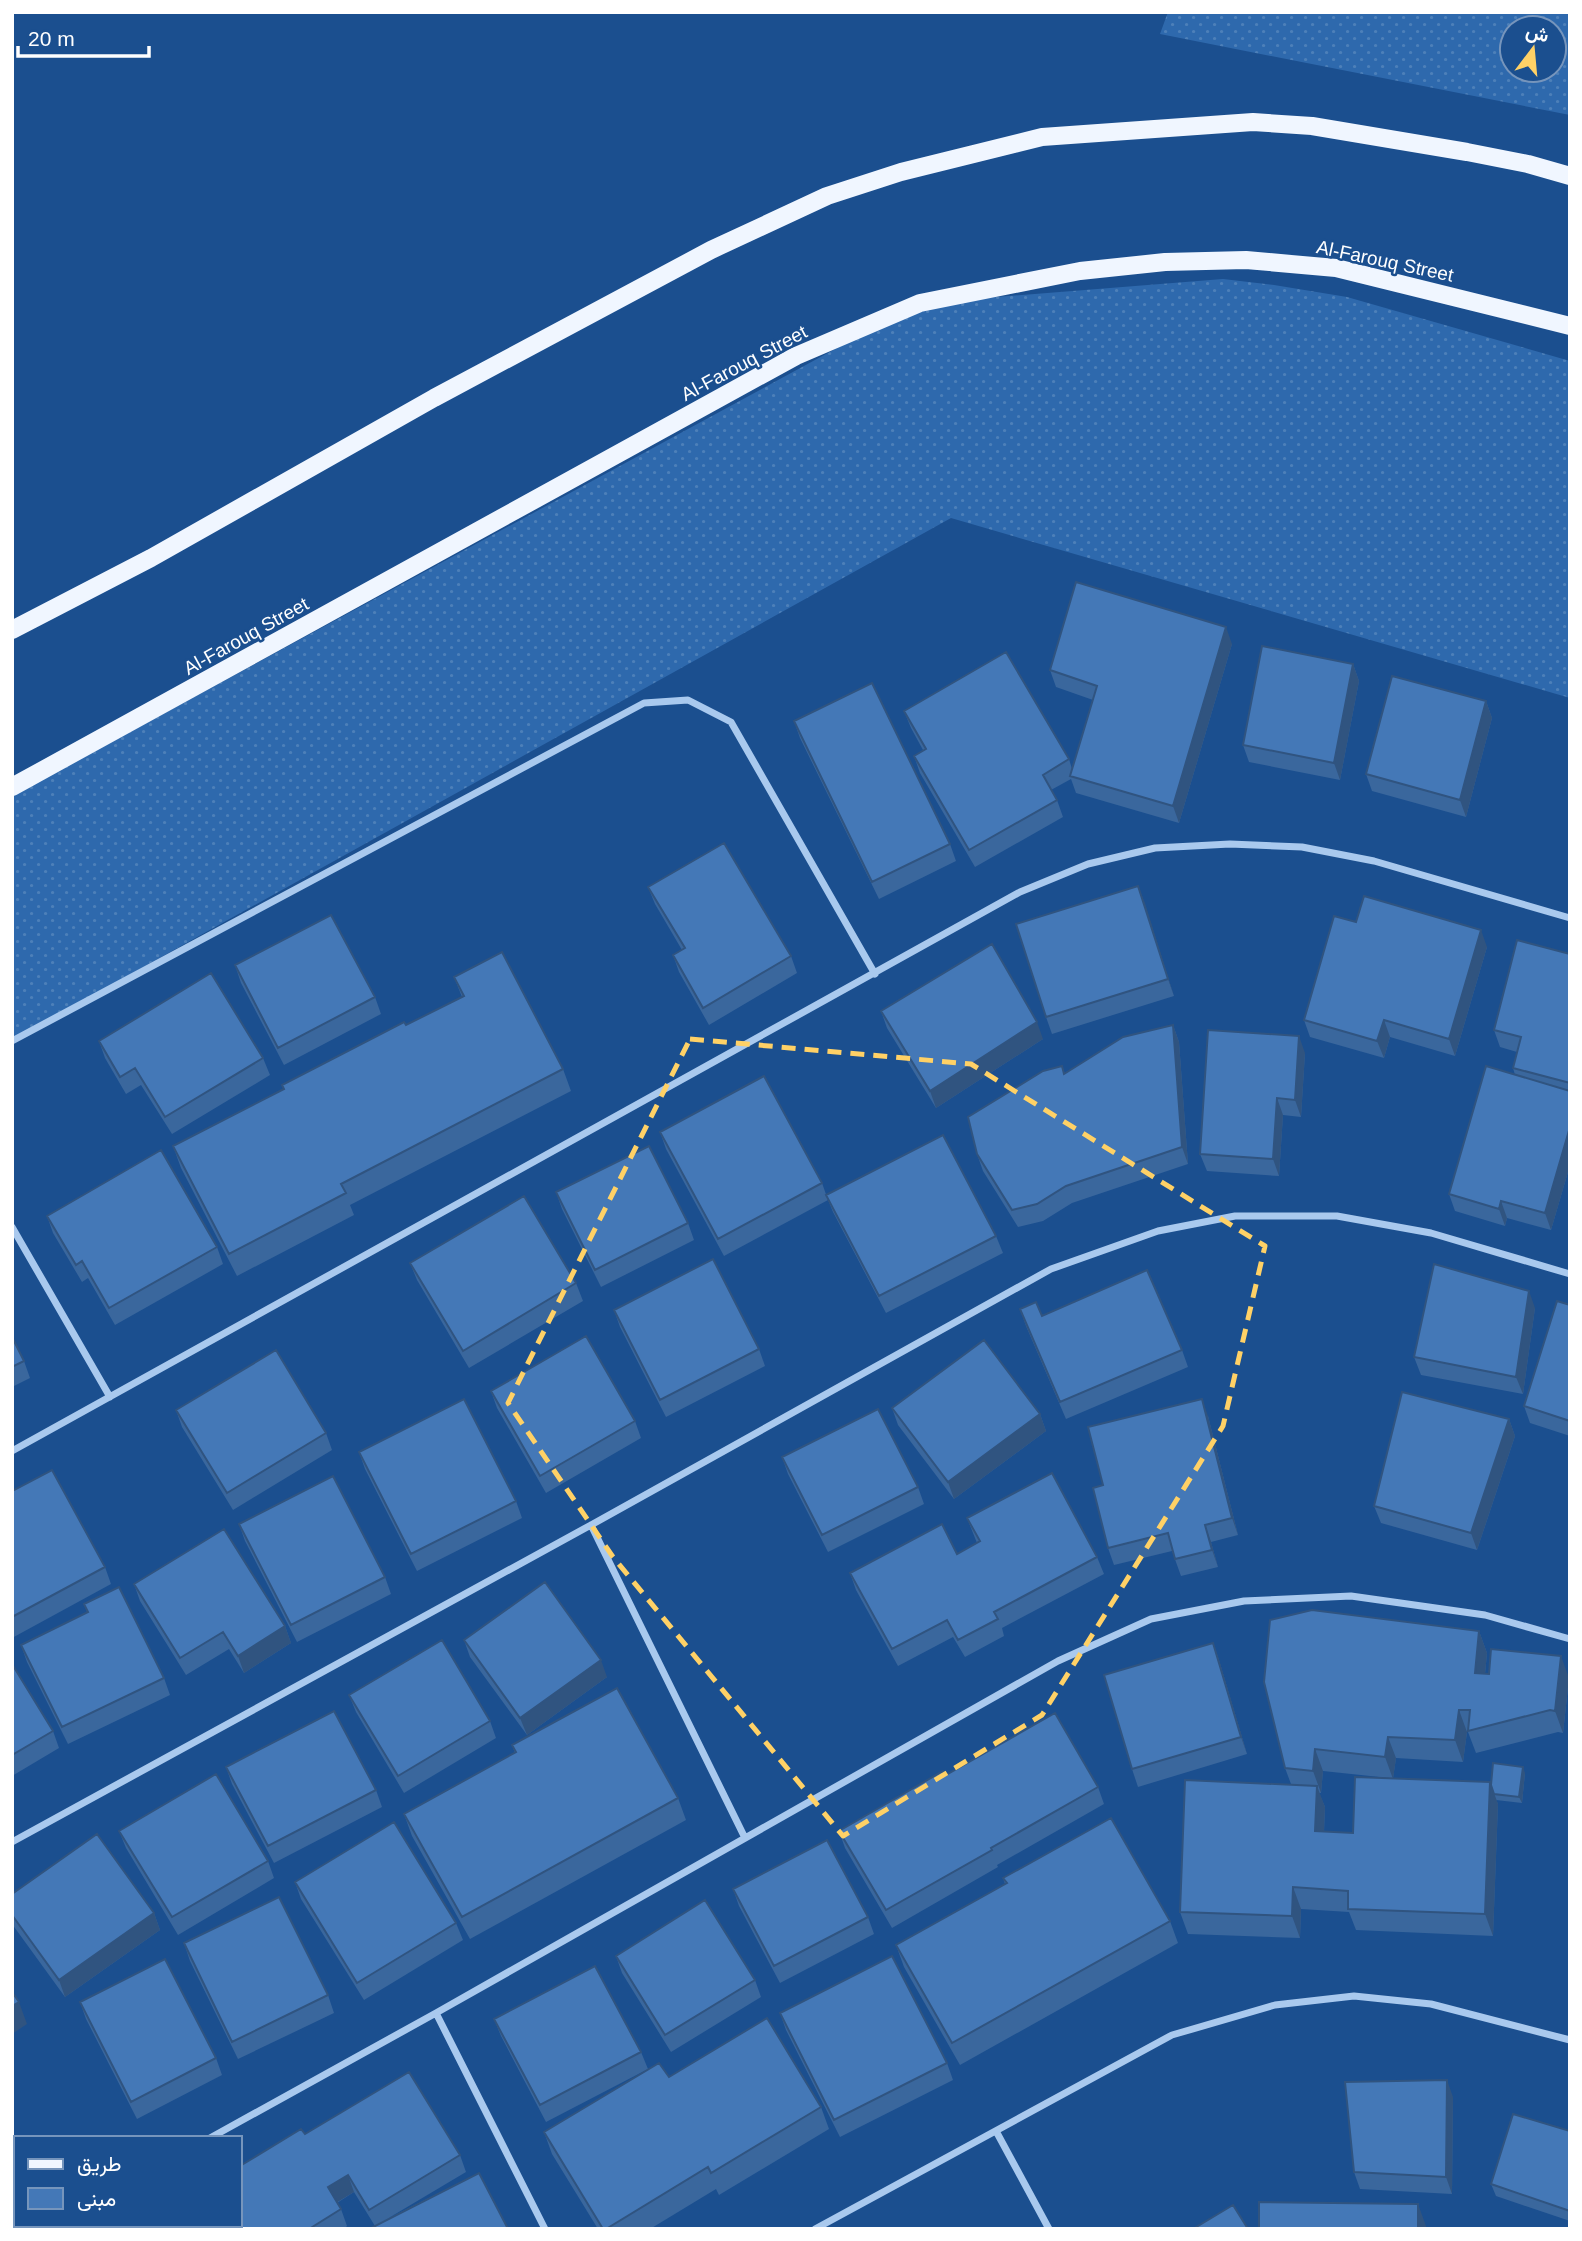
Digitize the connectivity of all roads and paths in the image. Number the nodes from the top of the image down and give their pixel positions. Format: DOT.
graph roads {
  1 [pos="1570,176"];
  2 [pos="1570,326"];
  3 [pos="12,630"];
  4 [pos="12,787"];
  5 [pos="1570,918"];
  6 [pos="875,974"];
  7 [pos="12,1041"];
  8 [pos="12,1227"];
  9 [pos="1570,1274"];
  10 [pos="110,1397"];
  11 [pos="12,1451"];
  12 [pos="592,1525"];
  13 [pos="1570,1639"];
  14 [pos="745,1838"];
  15 [pos="12,1842"];
  16 [pos="436,2013"];
  17 [pos="1570,2040"];
  18 [pos="996,2131"];
  19 [pos="214,2136"];
  20 [pos="545,2229"];
  21 [pos="815,2229"];
  22 [pos="1049,2229"];
  1 -- 3 [label="main road"];
  2 -- 4 [label="main road, Al-Farouq Street"];
  5 -- 6 [label="street"];
  6 -- 7 [label="street"];
  6 -- 10 [label="street"];
  8 -- 10 [label="street"];
  9 -- 12 [label="street"];
  10 -- 11 [label="street"];
  12 -- 14 [label="street"];
  12 -- 15 [label="street"];
  13 -- 14 [label="street"];
  14 -- 16 [label="street"];
  16 -- 19 [label="street"];
  16 -- 20 [label="street"];
  17 -- 18 [label="street"];
  18 -- 21 [label="street"];
  18 -- 22 [label="street"];
}
